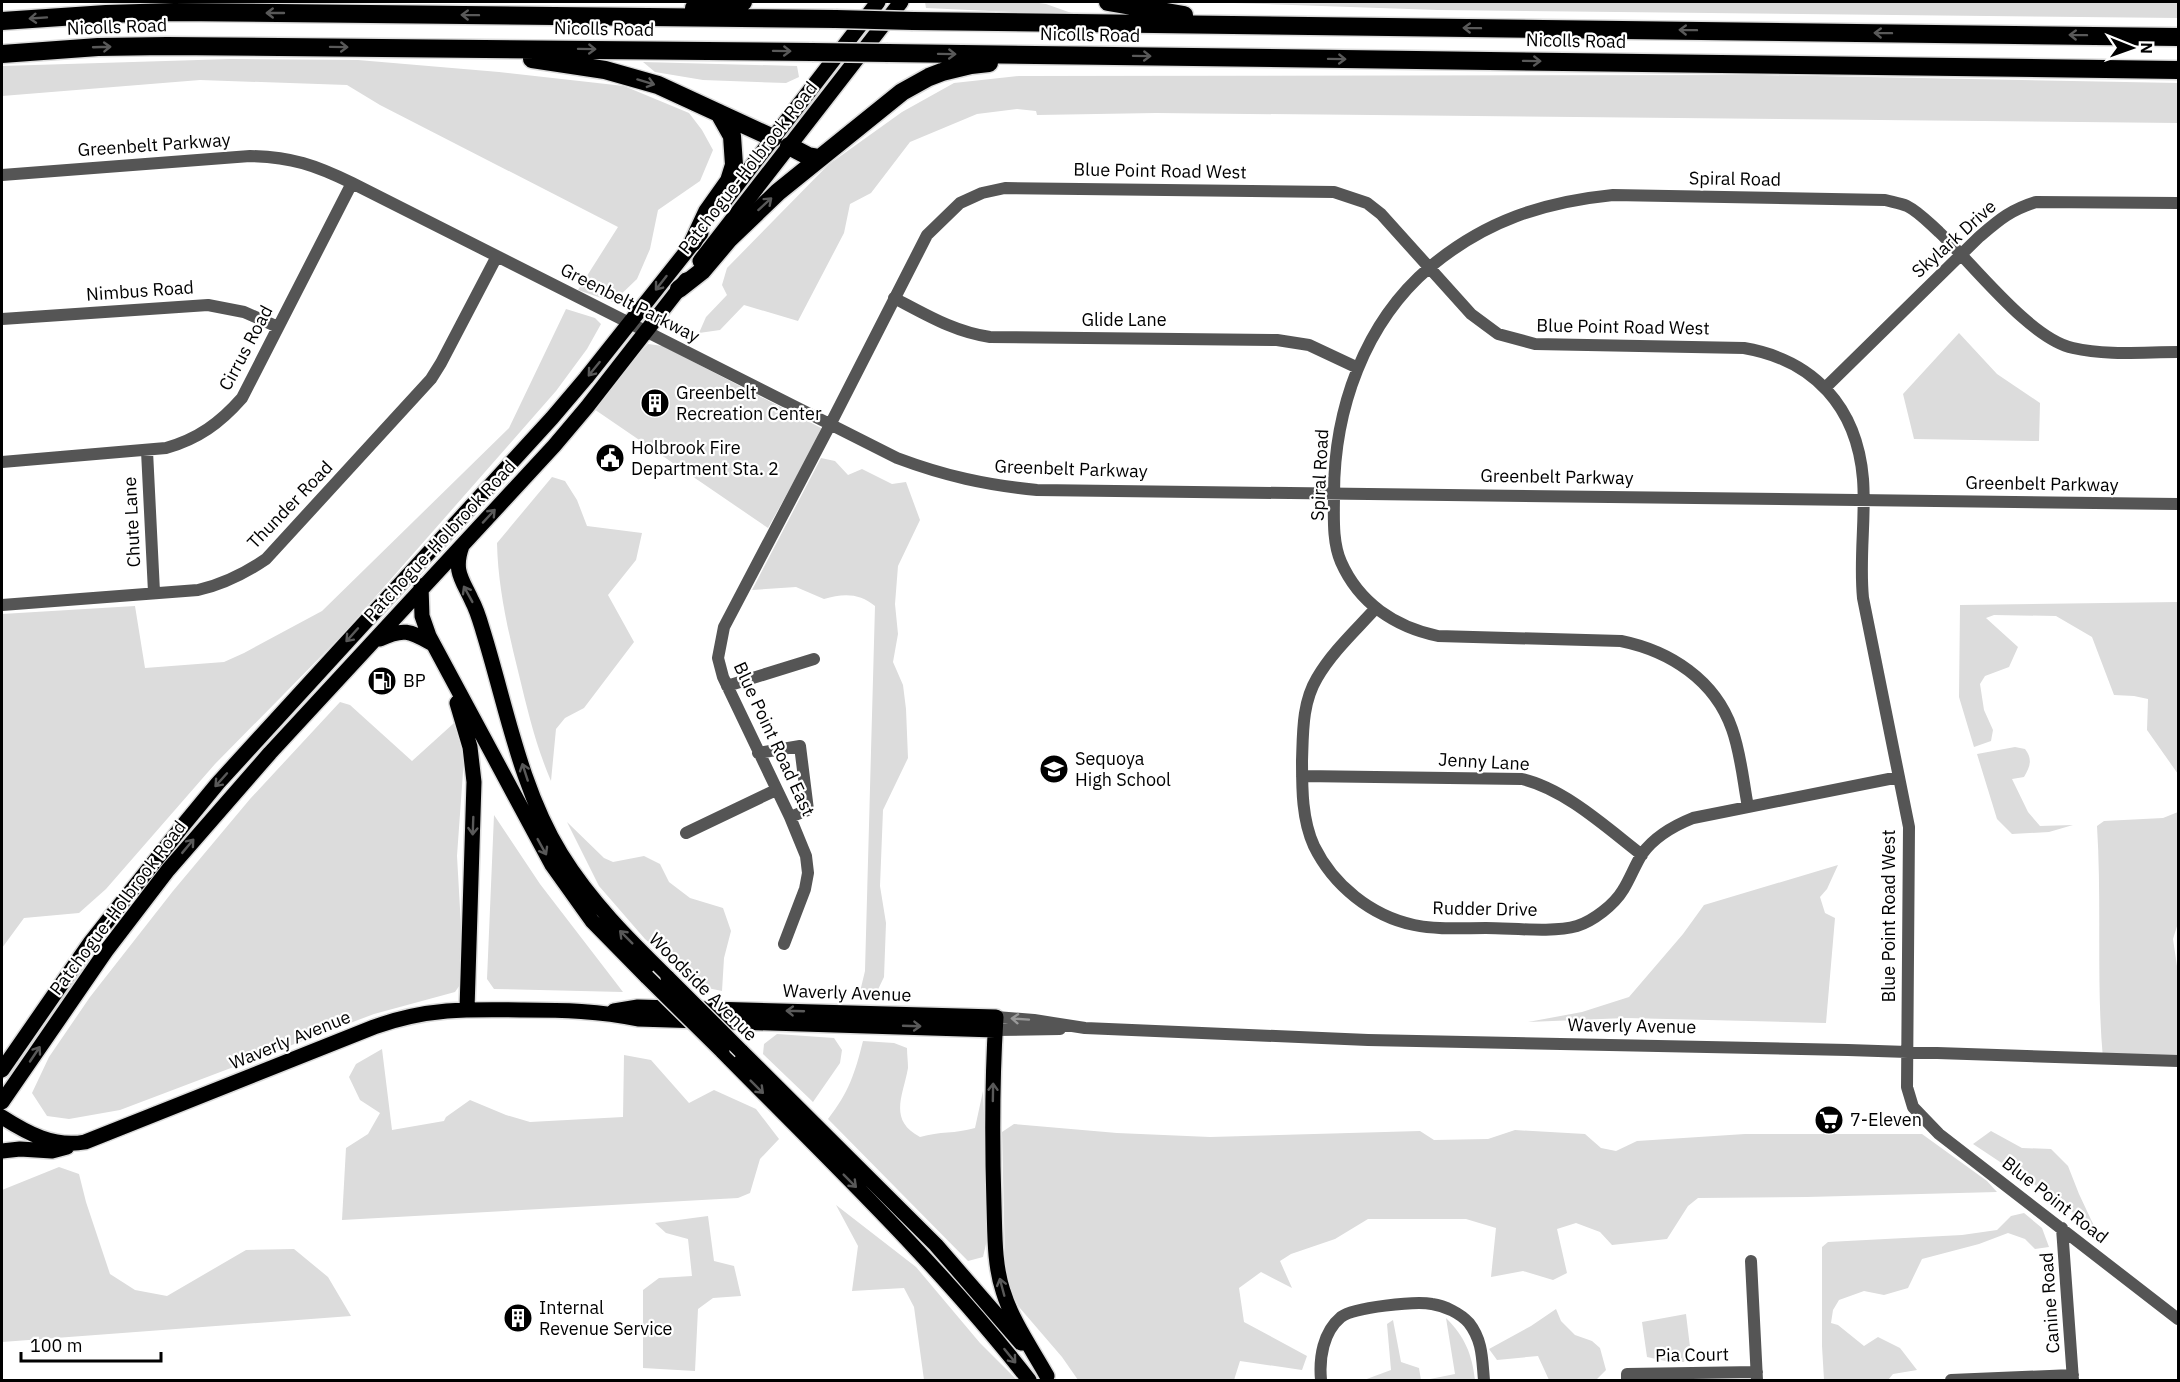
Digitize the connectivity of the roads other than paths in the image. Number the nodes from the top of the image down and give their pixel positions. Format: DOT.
graph roads {
  1 [pos="743,2"];
  2 [pos="879,2"];
  3 [pos="901,2"];
  4 [pos="1108,2"];
  5 [pos="599,16"];
  6 [pos="2,21"];
  7 [pos="1290,26"];
  8 [pos="2178,37"];
  9 [pos="381,47"];
  10 [pos="2,54"];
  11 [pos="1099,56"];
  12 [pos="2178,70"];
  13 [pos="719,113"];
  14 [pos="781,142"];
  15 [pos="819,158"];
  16 [pos="2,175"];
  17 [pos="352,183"];
  18 [pos="2178,203"];
  19 [pos="693,242"];
  20 [pos="1962,254"];
  21 [pos="497,256"];
  22 [pos="1430,268"];
  23 [pos="679,289"];
  24 [pos="894,298"];
  25 [pos="2,319"];
  26 [pos="630,323"];
  27 [pos="278,327"];
  28 [pos="646,332"];
  29 [pos="2178,352"];
  30 [pos="1358,368"];
  31 [pos="1826,387"];
  32 [pos="830,425"];
  33 [pos="147,451"];
  34 [pos="2,462"];
  35 [pos="1334,492"];
  36 [pos="1864,499"];
  37 [pos="2178,504"];
  38 [pos="462,545"];
  39 [pos="434,546"];
  40 [pos="420,590"];
  41 [pos="153,592"];
  42 [pos="2,604"];
  43 [pos="1375,609"];
  44 [pos="372,643"];
  45 [pos="433,645"];
  46 [pos="814,659"];
  47 [pos="446,666"];
  48 [pos="727,686"];
  49 [pos="758,753"];
  50 [pos="1302,776"];
  51 [pos="1899,777"];
  52 [pos="776,790"];
  53 [pos="1748,807"];
  54 [pos="790,818"];
  55 [pos="686,834"];
  56 [pos="1642,855"];
  57 [pos="784,944"];
  58 [pos="467,1009"];
  59 [pos="995,1023"];
  60 [pos="1907,1052"];
  61 [pos="2178,1061"];
  62 [pos="2,1070"];
  63 [pos="2,1102"];
  64 [pos="1913,1107"];
  65 [pos="2,1117"];
  66 [pos="798,1119"];
  67 [pos="814,1134"];
  68 [pos="78,1144"];
  69 [pos="2,1150"];
  70 [pos="2062,1228"];
  71 [pos="1751,1261"];
  72 [pos="2178,1319"];
  73 [pos="1757,1376"];
  74 [pos="1627,1377"];
  75 [pos="1049,1378"];
  76 [pos="2073,1378"];
  77 [pos="1028,1379"];
  78 [pos="1321,1380"];
  79 [pos="1484,1380"];
  80 [pos="1951,1380"];
  1 -- 5 [label="highway"];
  2 -- 14 [label="main road, Patchogue-Holbrook Road"];
  3 -- 14 [label="main road, Patchogue-Holbrook Road"];
  4 -- 7 [label="highway"];
  5 -- 6 [label="highway, Nicolls Road, one-way"];
  5 -- 7 [label="highway, Nicolls Road, bridge"];
  8 -- 7 [label="highway, Nicolls Road, one-way"];
  10 -- 9 [label="highway, Nicolls Road, one-way"];
  9 -- 11 [label="highway, Nicolls Road, one-way, bridge"];
  9 -- 13 [label="highway, one-way"];
  11 -- 12 [label="highway, Nicolls Road, one-way"];
  11 -- 15 [label="highway"];
  13 -- 14 [label="highway"];
  13 -- 19 [label="highway"];
  14 -- 15 [label="highway"];
  14 -- 19 [label="main road, Patchogue-Holbrook Road"];
  14 -- 23 [label="main road, Patchogue-Holbrook Road"];
  23 -- 15 [label="highway, one-way"];
  16 -- 17 [label="street, Greenbelt Parkway"];
  17 -- 21 [label="street, Greenbelt Parkway"];
  17 -- 27 [label="street, Cirrus Road"];
  18 -- 20 [label="street, Skylark Drive"];
  19 -- 26 [label="main road, Patchogue-Holbrook Road, one-way"];
  20 -- 22 [label="street, Spiral Road"];
  20 -- 29 [label="street, Spiral Road"];
  20 -- 31 [label="street, Skylark Drive"];
  21 -- 26 [label="street, Greenbelt Parkway"];
  21 -- 41 [label="street, Thunder Road"];
  22 -- 24 [label="street, Blue Point Road West"];
  22 -- 30 [label="street, Spiral Road"];
  22 -- 31 [label="street, Blue Point Road West"];
  23 -- 28 [label="main road, Patchogue-Holbrook Road"];
  24 -- 30 [label="street, Glide Lane"];
  24 -- 32 [label="street, Blue Point Road West"];
  25 -- 27 [label="street, Nimbus Road"];
  26 -- 28 [label="street, Greenbelt Parkway"];
  26 -- 39 [label="main road, Patchogue-Holbrook Road, one-way"];
  27 -- 33 [label="street, Cirrus Road"];
  28 -- 32 [label="street, Greenbelt Parkway"];
  38 -- 28 [label="main road, Patchogue-Holbrook Road, one-way"];
  30 -- 35 [label="street, Spiral Road"];
  31 -- 36 [label="street, Blue Point Road West"];
  32 -- 35 [label="street, Greenbelt Parkway"];
  32 -- 48 [label="street, Blue Point Road East"];
  33 -- 34 [label="street, Cirrus Road"];
  33 -- 41 [label="street, Chute Lane"];
  35 -- 36 [label="street, Greenbelt Parkway"];
  35 -- 43 [label="street, Spiral Road"];
  36 -- 37 [label="street, Greenbelt Parkway"];
  36 -- 51 [label="street, Blue Point Road West"];
  38 -- 40 [label="main road, Patchogue-Holbrook Road"];
  66 -- 38 [label="main road, Woodside Avenue, one-way, bridge"];
  39 -- 40 [label="main road"];
  39 -- 62 [label="main road, Patchogue-Holbrook Road, one-way"];
  40 -- 44 [label="main road, Patchogue-Holbrook Road"];
  40 -- 45 [label="main road, Woodside Avenue"];
  41 -- 42 [label="street, Thunder Road"];
  43 -- 50 [label="street, Rudder Drive"];
  43 -- 53 [label="street, Spiral Road"];
  44 -- 45 [label="main road"];
  63 -- 44 [label="main road, Patchogue-Holbrook Road, one-way"];
  45 -- 47 [label="main road, Woodside Avenue"];
  46 -- 48 [label="street"];
  47 -- 58 [label="main road, one-way"];
  47 -- 66 [label="main road, Woodside Avenue, one-way, bridge"];
  48 -- 49 [label="street, Blue Point Road East"];
  49 -- 52 [label="street, Blue Point Road East"];
  49 -- 54 [label="street"];
  50 -- 56 [label="street, Jenny Lane"];
  50 -- 56 [label="street, Rudder Drive"];
  51 -- 53 [label="street, Rudder Drive"];
  51 -- 60 [label="street, Blue Point Road West"];
  52 -- 54 [label="street, Blue Point Road East"];
  52 -- 55 [label="street"];
  53 -- 56 [label="street, Rudder Drive"];
  54 -- 57 [label="street, Blue Point Road East"];
  58 -- 59 [label="main road, Waverly Avenue"];
  58 -- 68 [label="main road, Waverly Avenue"];
  59 -- 60 [label="street, Waverly Avenue"];
  75 -- 59 [label="main road, one-way"];
  60 -- 61 [label="street, Waverly Avenue"];
  60 -- 64 [label="street, Blue Point Road West"];
  64 -- 70 [label="street, Blue Point Road"];
  65 -- 68 [label="main road, Waverly Avenue"];
  66 -- 67 [label="main road, Woodside Avenue"];
  67 -- 75 [label="main road, Woodside Avenue"];
  67 -- 77 [label="main road, Woodside Avenue, one-way"];
  68 -- 69 [label="main road"];
  70 -- 72 [label="street, Blue Point Road"];
  70 -- 76 [label="street, Canine Road"];
  71 -- 73 [label="street"];
  73 -- 74 [label="street, Pia Court"];
  76 -- 80 [label="street, Canine Road"];
  78 -- 79 [label="street"];
}
